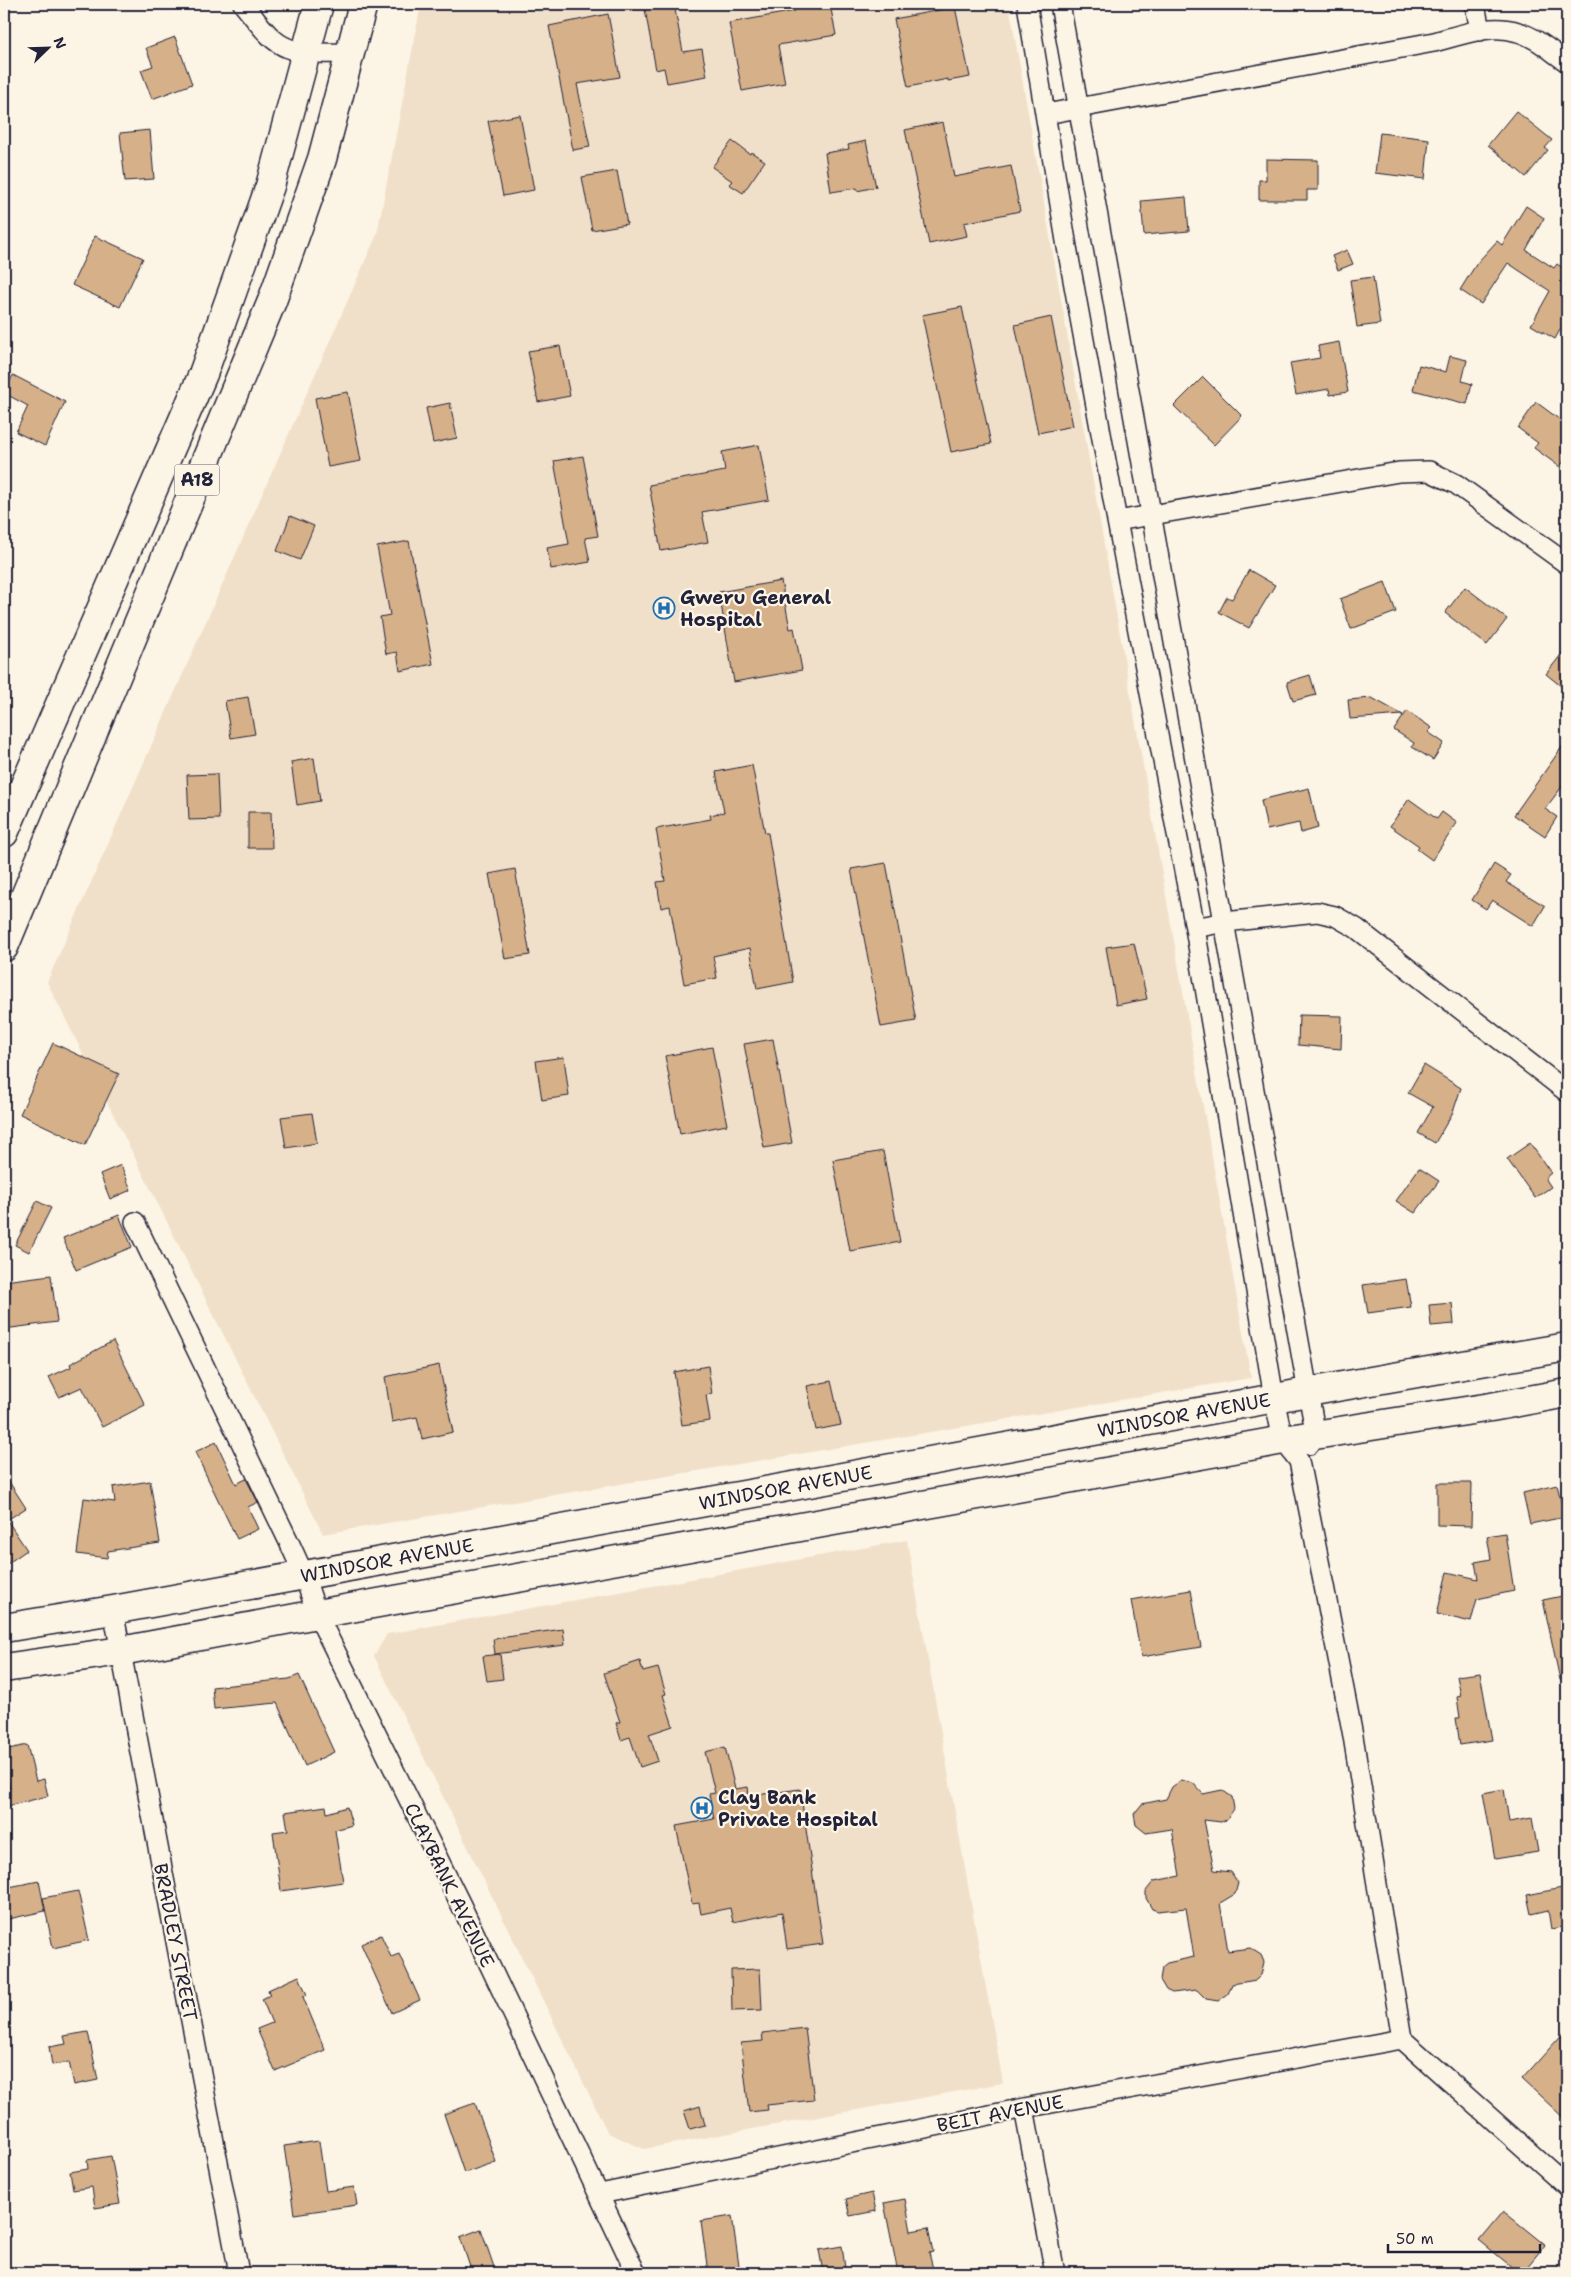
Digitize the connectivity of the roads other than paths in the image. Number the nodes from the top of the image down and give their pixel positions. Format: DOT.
graph roads {
  1 [pos="243,4"];
  2 [pos="319,4"];
  3 [pos="363,4"];
  4 [pos="1027,4"];
  5 [pos="1060,4"];
  6 [pos="1475,4"];
  7 [pos="1480,31"];
  8 [pos="307,52"];
  9 [pos="351,53"];
  10 [pos="1567,62"];
  11 [pos="1078,108"];
  12 [pos="1046,114"];
  13 [pos="186,414"];
  14 [pos="220,426"];
  15 [pos="1152,514"];
  16 [pos="1117,521"];
  17 [pos="1567,564"];
  18 [pos="89,638"];
  19 [pos="127,650"];
  20 [pos="5,831"];
  21 [pos="47,843"];
  22 [pos="1225,922"];
  23 [pos="1195,928"];
  24 [pos="4,947"];
  25 [pos="1567,1092"];
  26 [pos="135,1222"];
  27 [pos="1567,1347"];
  28 [pos="1308,1392"];
  29 [pos="1567,1393"];
  30 [pos="1274,1398"];
  31 [pos="1316,1436"];
  32 [pos="1291,1451"];
  33 [pos="304,1575"];
  34 [pos="113,1610"];
  35 [pos="317,1614"];
  36 [pos="4,1628"];
  37 [pos="121,1651"];
  38 [pos="4,1668"];
  39 [pos="1402,2039"];
  40 [pos="1024,2108"];
  41 [pos="1567,2186"];
  42 [pos="600,2194"];
  43 [pos="239,2273"];
  44 [pos="636,2273"];
  45 [pos="1055,2273"];
  1 -- 8 [label="street"];
  2 -- 8 [label="main road, A18"];
  3 -- 9 [label="main road, A18"];
  4 -- 12 [label="street"];
  5 -- 11 [label="street"];
  6 -- 7 [label="street"];
  7 -- 10 [label="street"];
  7 -- 11 [label="street"];
  8 -- 9 [label="street"];
  8 -- 13 [label="main road, A18"];
  9 -- 14 [label="main road, A18"];
  11 -- 12 [label="street"];
  11 -- 15 [label="street"];
  12 -- 16 [label="street"];
  13 -- 14 [label="main road"];
  13 -- 18 [label="main road, A18"];
  14 -- 19 [label="main road, A18"];
  15 -- 16 [label="street"];
  15 -- 17 [label="street"];
  15 -- 22 [label="street"];
  16 -- 23 [label="street"];
  18 -- 19 [label="main road"];
  18 -- 20 [label="main road, A18"];
  19 -- 21 [label="main road, A18"];
  20 -- 21 [label="main road"];
  21 -- 24 [label="main road, A18"];
  22 -- 23 [label="street"];
  22 -- 25 [label="street"];
  22 -- 28 [label="street"];
  23 -- 30 [label="street"];
  26 -- 33 [label="street, CLAYBANK AVENUE"];
  27 -- 28 [label="main road, WINDSOR AVENUE"];
  28 -- 30 [label="main road, WINDSOR AVENUE"];
  28 -- 31 [label="street"];
  29 -- 31 [label="main road"];
  30 -- 32 [label="street"];
  30 -- 33 [label="main road, WINDSOR AVENUE"];
  31 -- 32 [label="main road"];
  32 -- 35 [label="main road"];
  32 -- 39 [label="street"];
  33 -- 34 [label="main road, WINDSOR AVENUE"];
  33 -- 35 [label="street, CLAYBANK AVENUE"];
  34 -- 36 [label="main road, WINDSOR AVENUE"];
  34 -- 37 [label="street, BRADLEY STREET"];
  35 -- 37 [label="main road"];
  35 -- 42 [label="street, CLAYBANK AVENUE"];
  37 -- 38 [label="main road"];
  37 -- 43 [label="street, BRADLEY STREET"];
  39 -- 40 [label="street, BEIT AVENUE"];
  39 -- 41 [label="street"];
  40 -- 42 [label="street, BEIT AVENUE"];
  40 -- 45 [label="street"];
  42 -- 44 [label="street, CLAYBANK AVENUE"];
}
